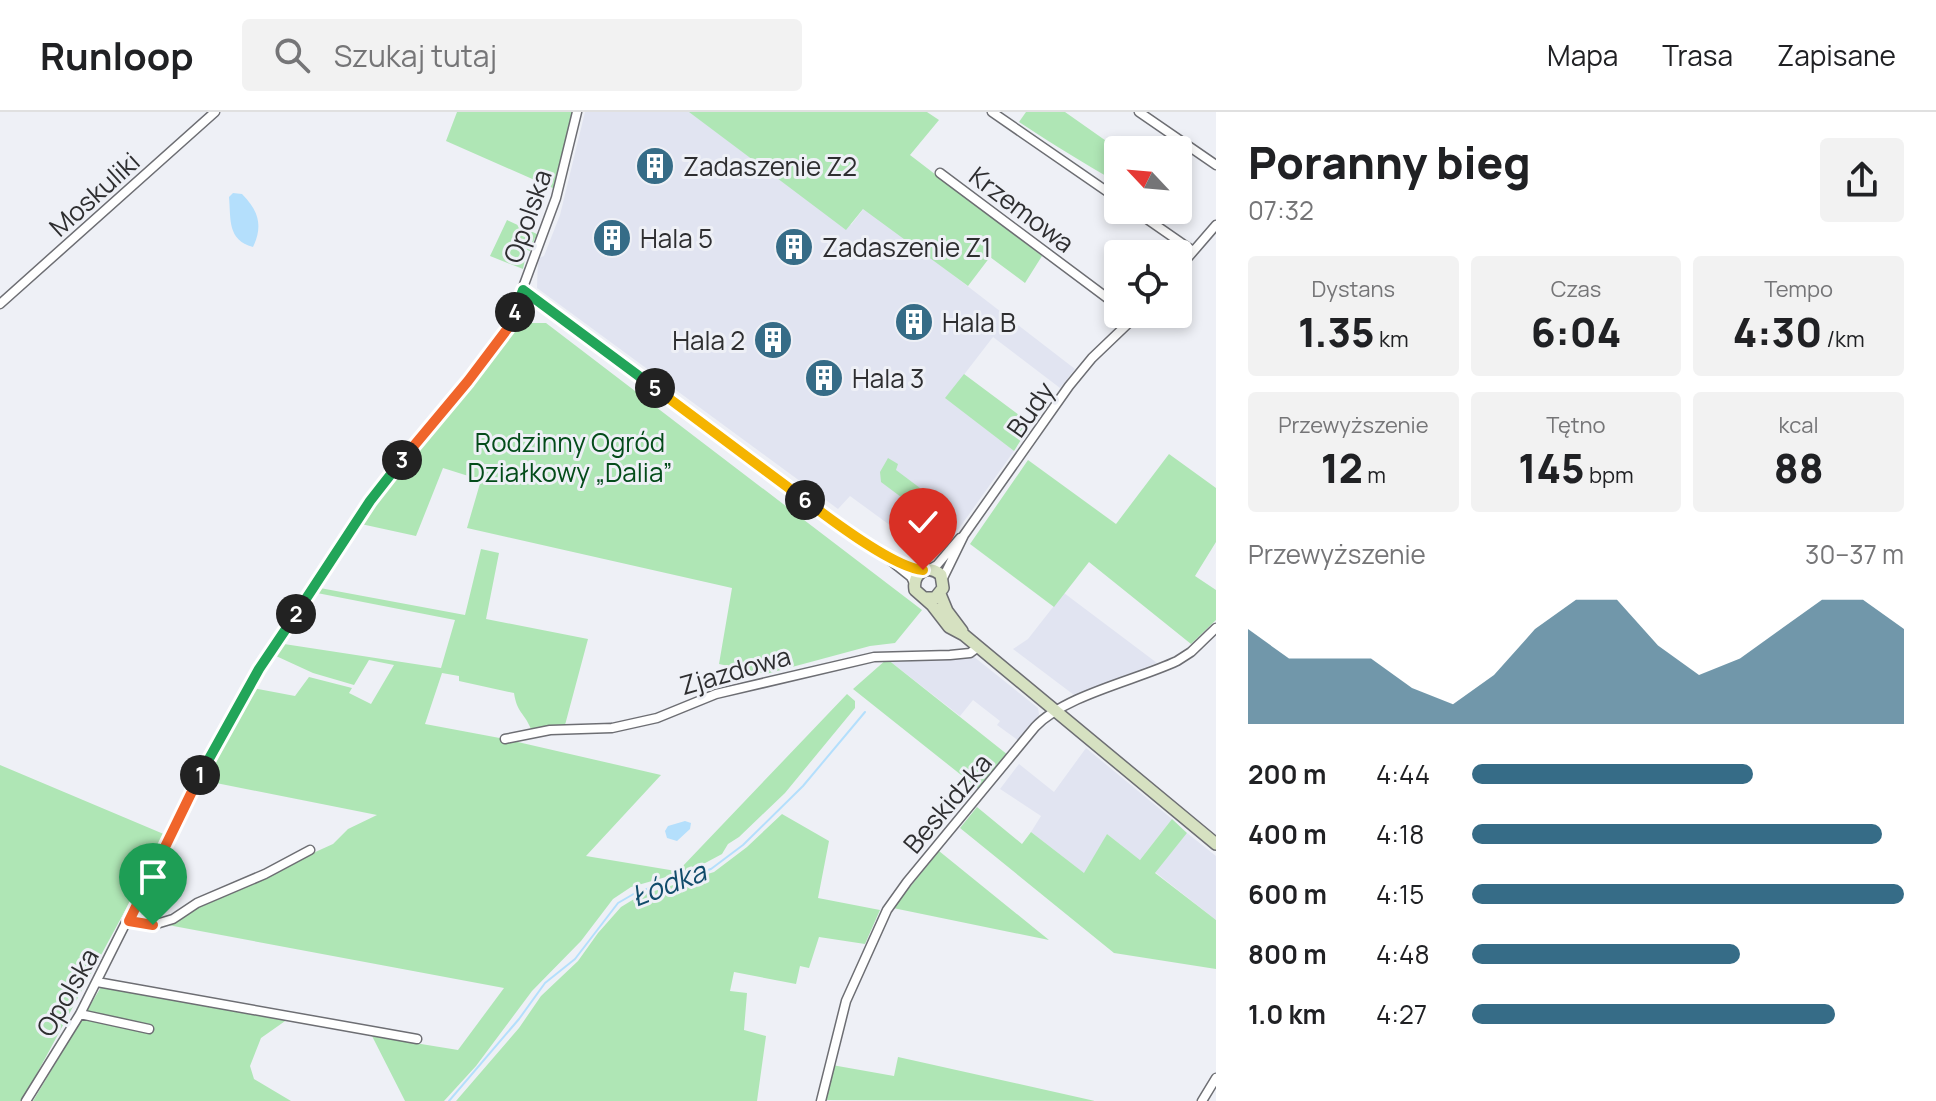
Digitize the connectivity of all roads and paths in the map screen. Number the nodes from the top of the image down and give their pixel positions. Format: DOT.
graph roads {
  1 [pos="215,112"];
  2 [pos="577,112"];
  3 [pos="992,112"];
  4 [pos="1139,112"];
  5 [pos="1216,165"];
  6 [pos="940,173"];
  7 [pos="1104,189"];
  8 [pos="1154,224"];
  9 [pos="1216,225"];
  10 [pos="1193,251"];
  11 [pos="523,290"];
  12 [pos="1104,296"];
  13 [pos="0,304"];
  14 [pos="1121,328"];
  15 [pos="964,535"];
  16 [pos="885,555"];
  17 [pos="926,570"];
  18 [pos="943,578"];
  19 [pos="914,583"];
  20 [pos="940,594"];
  21 [pos="925,598"];
  22 [pos="1216,628"];
  23 [pos="964,635"];
  24 [pos="978,647"];
  25 [pos="1055,711"];
  26 [pos="505,739"];
  27 [pos="1216,844"];
  28 [pos="310,850"];
  29 [pos="129,921"];
  30 [pos="97,982"];
  31 [pos="80,1014"];
  32 [pos="149,1029"];
  33 [pos="417,1039"];
  34 [pos="1216,1078"];
  35 [pos="26,1101"];
  36 [pos="821,1101"];
  37 [pos="1202,1101"];
  1 -- 13 [label="street, Moskuliki"];
  2 -- 11 [label="street, Opolska"];
  3 -- 7 [label="street"];
  4 -- 5 [label="street"];
  6 -- 12 [label="street, Krzemowa"];
  8 -- 10 [label="street"];
  9 -- 10 [label="street"];
  11 -- 16 [label="street"];
  11 -- 29 [label="street, Opolska"];
  14 -- 15 [label="street, Budy"];
  15 -- 17 [label="street, Budy"];
  15 -- 18 [label="street, Budy"];
  16 -- 17 [label="street"];
  16 -- 19 [label="street"];
  17 -- 18 [label="street"];
  17 -- 19 [label="street"];
  18 -- 20 [label="street"];
  19 -- 21 [label="street"];
  20 -- 21 [label="street"];
  20 -- 23 [label="street"];
  21 -- 23 [label="street"];
  22 -- 25 [label="street, Beskidzka"];
  23 -- 24 [label="street"];
  24 -- 25 [label="street"];
  24 -- 26 [label="street, Zjazdowa"];
  25 -- 27 [label="street"];
  25 -- 36 [label="street, Beskidzka"];
  28 -- 29 [label="street"];
  29 -- 30 [label="street, Opolska"];
  30 -- 31 [label="street, Opolska"];
  30 -- 33 [label="street"];
  31 -- 32 [label="street"];
  31 -- 35 [label="street, Opolska"];
  34 -- 37 [label="street"];
}
